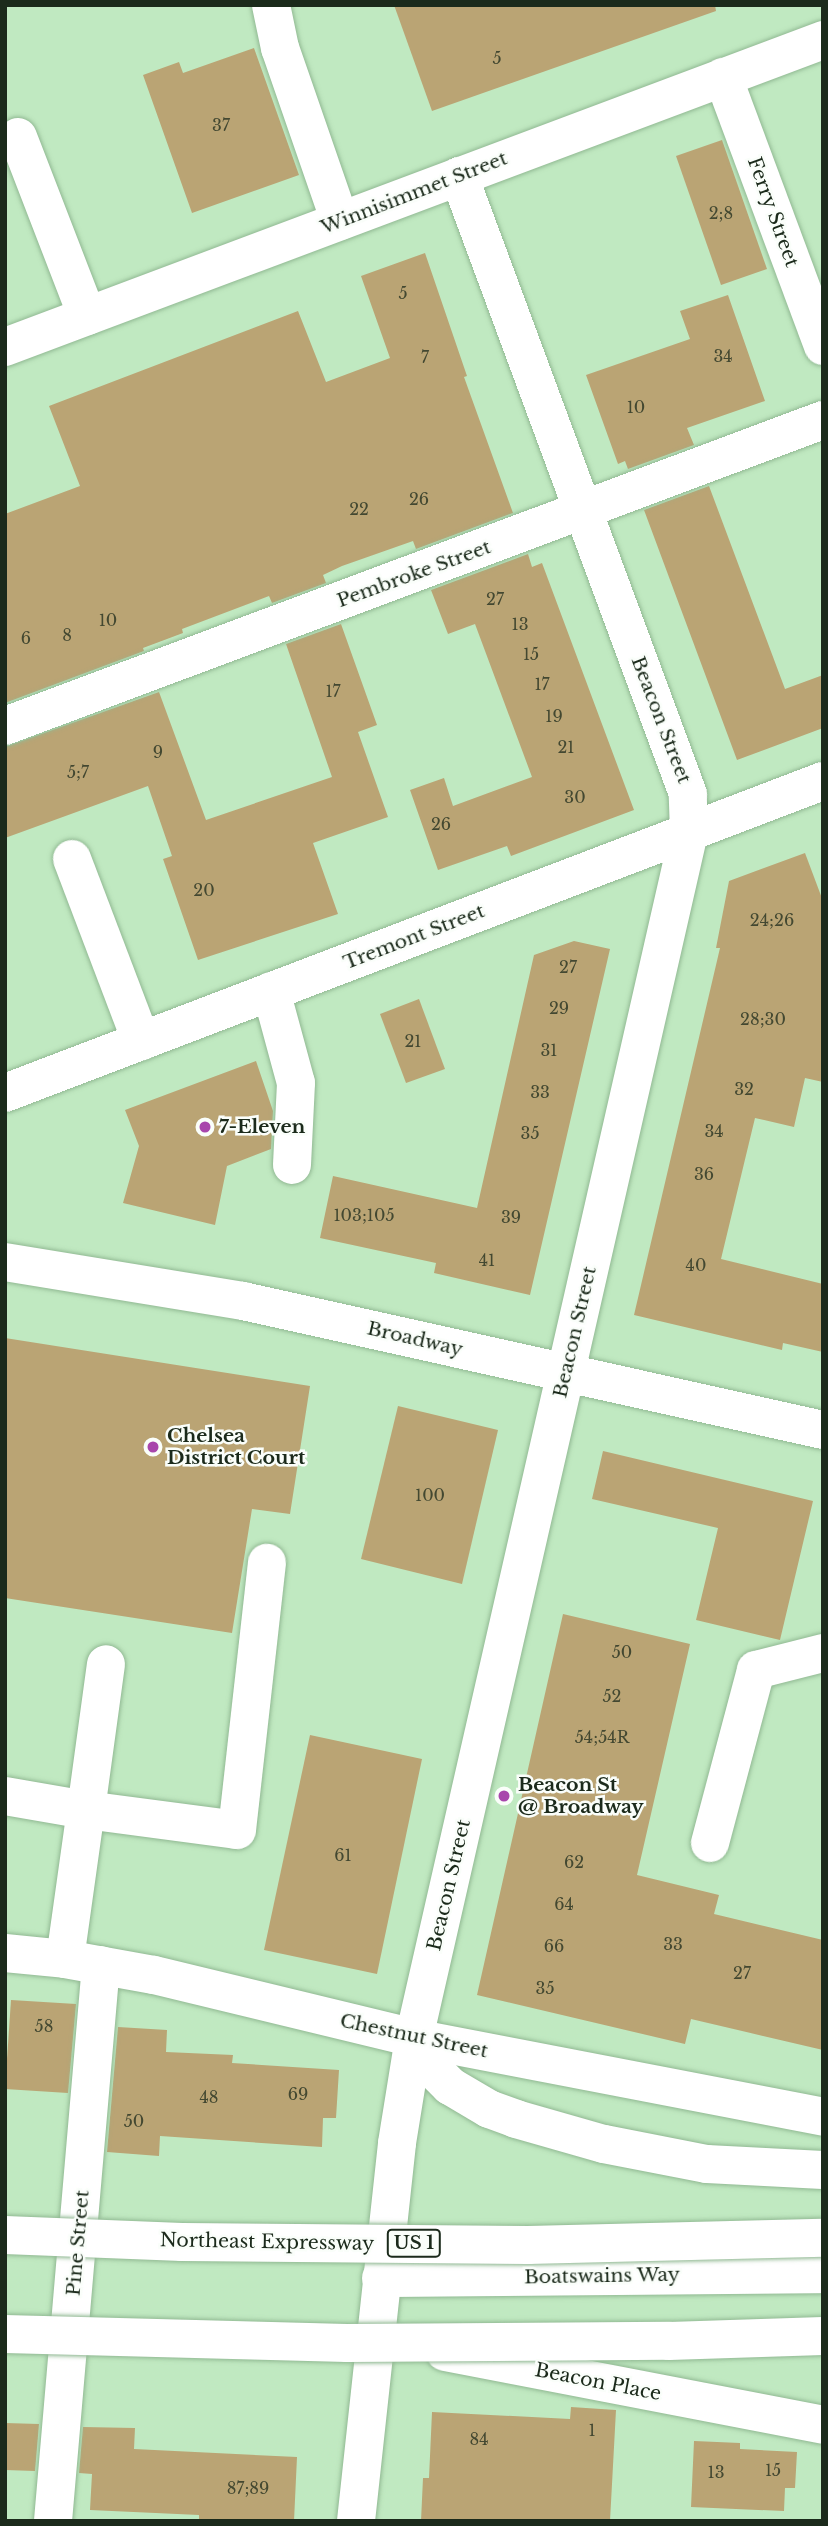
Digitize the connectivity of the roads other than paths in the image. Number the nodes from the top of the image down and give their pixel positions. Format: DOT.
graph roads {
  1 [pos="271,5"];
  2 [pos="823,40"];
  3 [pos="723,77"];
  4 [pos="18,136"];
  5 [pos="459,176"];
  6 [pos="340,221"];
  7 [pos="87,316"];
  8 [pos="823,346"];
  9 [pos="5,347"];
  10 [pos="823,420"];
  11 [pos="581,512"];
  12 [pos="5,726"];
  13 [pos="823,781"];
  14 [pos="689,832"];
  15 [pos="72,859"];
  16 [pos="271,991"];
  17 [pos="141,1041"];
  18 [pos="5,1093"];
  19 [pos="292,1166"];
  20 [pos="5,1262"];
  21 [pos="566,1372"];
  22 [pos="823,1430"];
  23 [pos="267,1563"];
  24 [pos="823,1653"];
  25 [pos="106,1664"];
  26 [pos="5,1796"];
  27 [pos="86,1810"];
  28 [pos="710,1843"];
  29 [pos="5,1953"];
  30 [pos="83,1962"];
  31 [pos="414,2038"];
  32 [pos="823,2117"];
  33 [pos="823,2170"];
  34 [pos="5,2234"];
  35 [pos="823,2237"];
  36 [pos="823,2274"];
  37 [pos="381,2278"];
  38 [pos="5,2334"];
  39 [pos="823,2336"];
  40 [pos="373,2343"];
  41 [pos="823,2426"];
  42 [pos="53,2521"];
  43 [pos="356,2521"];
  1 -- 6 [label="main road"];
  2 -- 3 [label="main road, Winnisimmet Street"];
  3 -- 5 [label="main road, Winnisimmet Street"];
  3 -- 8 [label="main road, Ferry Street"];
  4 -- 7 [label="main road"];
  5 -- 6 [label="main road, Winnisimmet Street"];
  5 -- 11 [label="main road, Beacon Street"];
  6 -- 7 [label="main road, Winnisimmet Street"];
  7 -- 9 [label="main road, Winnisimmet Street"];
  10 -- 11 [label="main road, Pembroke Street"];
  11 -- 12 [label="main road, Pembroke Street"];
  11 -- 14 [label="main road, Beacon Street"];
  13 -- 14 [label="main road, Tremont Street"];
  14 -- 16 [label="main road, Tremont Street"];
  14 -- 21 [label="main road, Beacon Street"];
  15 -- 17 [label="main road"];
  16 -- 17 [label="main road, Tremont Street"];
  16 -- 19 [label="main road"];
  17 -- 18 [label="main road, Tremont Street"];
  20 -- 21 [label="main road, Broadway"];
  21 -- 22 [label="main road, Broadway"];
  21 -- 31 [label="main road, Beacon Street"];
  23 -- 27 [label="main road"];
  24 -- 28 [label="main road"];
  25 -- 27 [label="main road, Pine Street"];
  26 -- 27 [label="main road"];
  27 -- 30 [label="main road, Pine Street"];
  29 -- 30 [label="main road, Chestnut Street"];
  30 -- 31 [label="main road, Chestnut Street"];
  30 -- 42 [label="main road, Pine Street"];
  31 -- 32 [label="main road, Chestnut Street"];
  31 -- 33 [label="main road"];
  31 -- 37 [label="main road, Beacon Street"];
  34 -- 35 [label="main road, Northeast Expressway / US 1, bridge"];
  36 -- 37 [label="main road, Boatswains Way"];
  37 -- 40 [label="main road, Beacon Street"];
  38 -- 39 [label="main road, bridge"];
  40 -- 41 [label="main road, Beacon Place"];
  40 -- 43 [label="main road, Beacon Street"];
}
